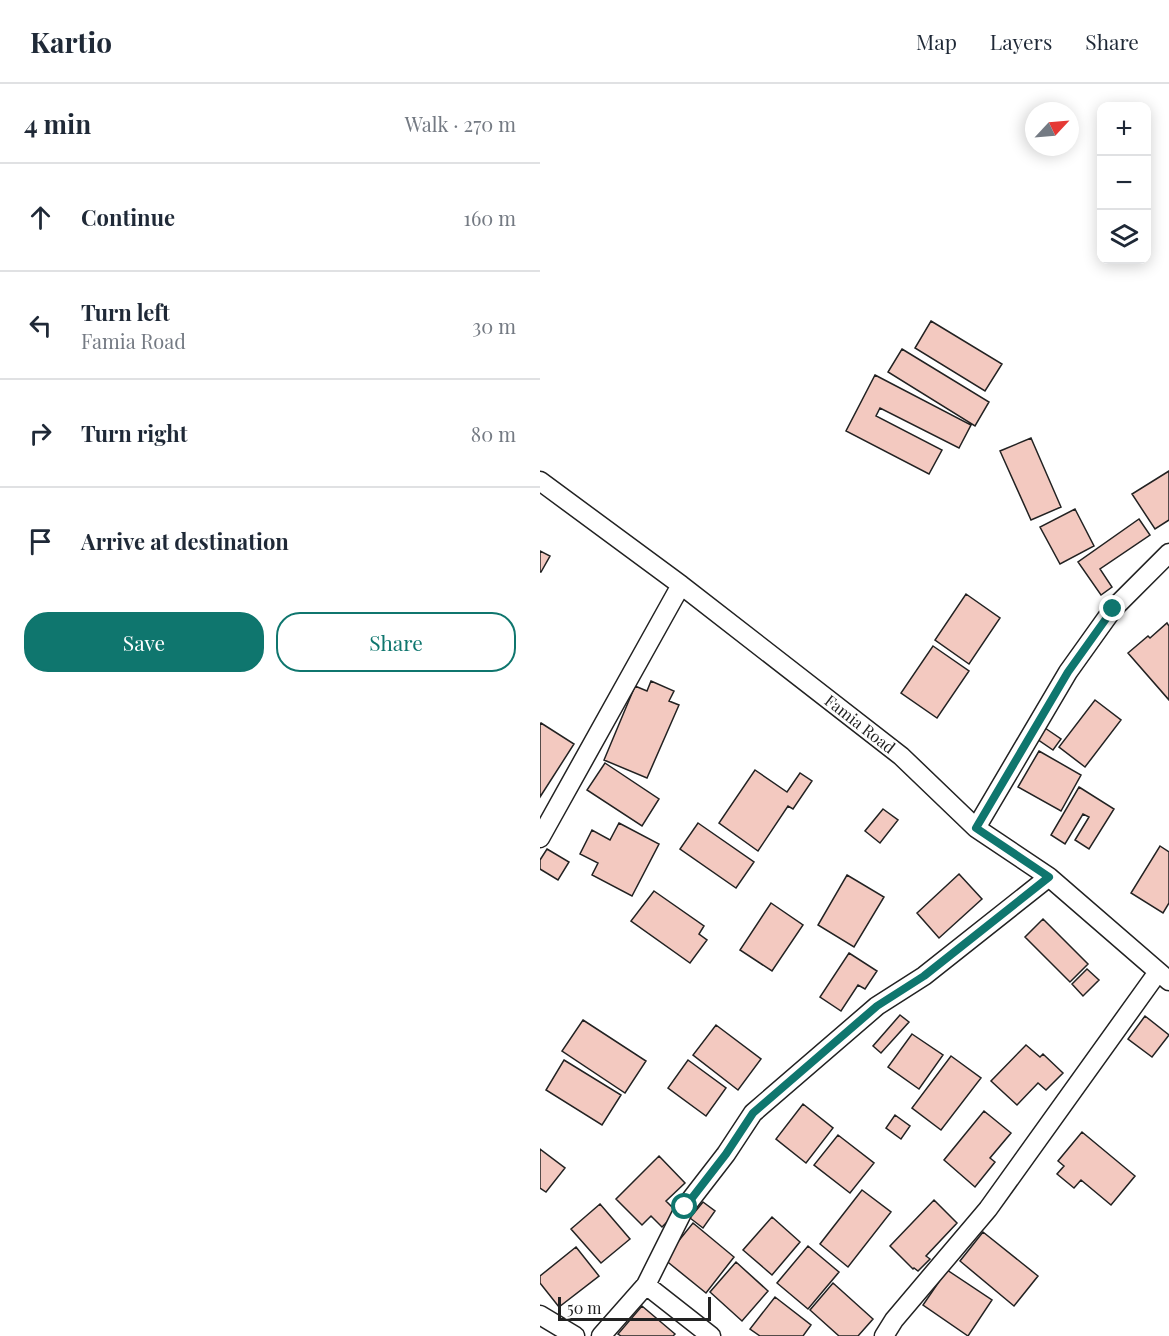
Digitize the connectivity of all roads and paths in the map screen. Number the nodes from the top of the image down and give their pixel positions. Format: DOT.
graph roads {
  1 [pos="540,481"];
  2 [pos="1169,553"];
  3 [pos="681,585"];
  4 [pos="976,828"];
  5 [pos="540,837"];
  6 [pos="1049,877"];
  7 [pos="1164,976"];
  8 [pos="646,1285"];
  9 [pos="540,1315"];
  10 [pos="575,1336"];
  11 [pos="601,1336"];
  12 [pos="711,1336"];
  13 [pos="884,1336"];
  1 -- 3 [label="street, Famia Road"];
  2 -- 4 [label="street"];
  3 -- 4 [label="street, Famia Road"];
  3 -- 5 [label="street"];
  4 -- 6 [label="street, Famia Road"];
  6 -- 7 [label="street, Famia Road"];
  6 -- 8 [label="street"];
  7 -- 13 [label="street"];
  8 -- 11 [label="street"];
  8 -- 12 [label="street"];
  9 -- 10 [label="street"];
}
